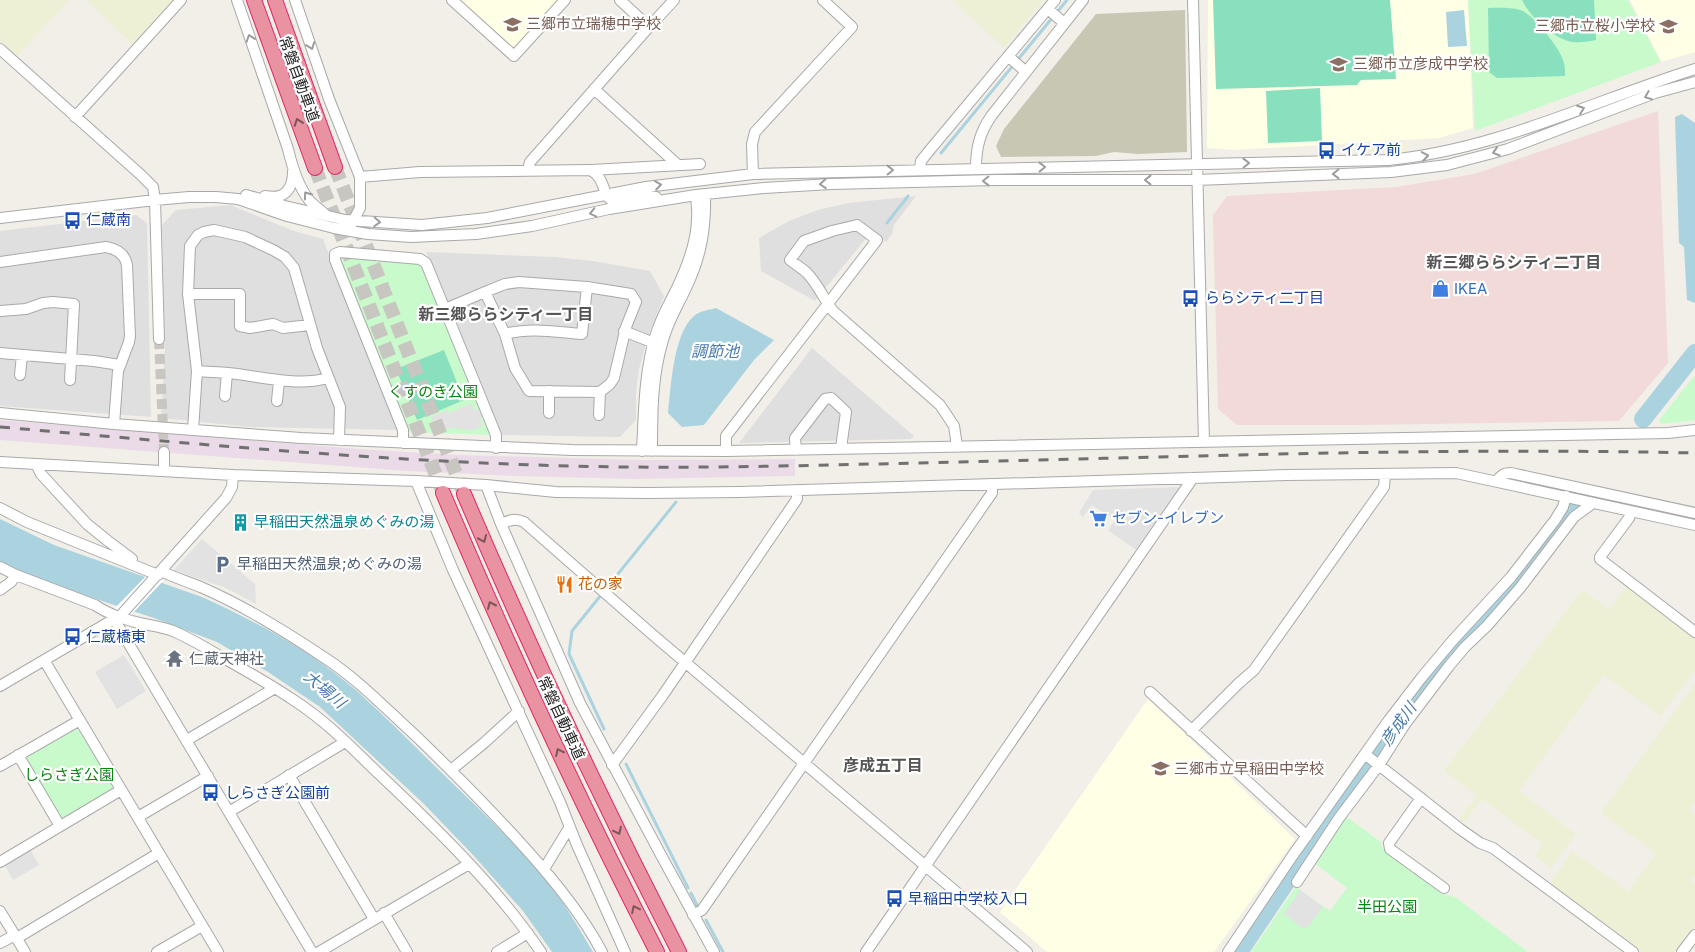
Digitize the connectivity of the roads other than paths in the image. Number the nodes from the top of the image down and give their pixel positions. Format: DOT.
graph roads {
  1 [pos="181,0"];
  2 [pos="237,0"];
  3 [pos="254,0"];
  4 [pos="275,0"];
  5 [pos="295,0"];
  6 [pos="452,0"];
  7 [pos="565,0"];
  8 [pos="620,0"];
  9 [pos="674,0"];
  10 [pos="823,0"];
  11 [pos="1055,0"];
  12 [pos="1084,0"];
  13 [pos="1193,0"];
  14 [pos="1048,8"];
  15 [pos="1062,21"];
  16 [pos="650,27"];
  17 [pos="0,49"];
  18 [pos="1008,56"];
  19 [pos="1022,69"];
  20 [pos="1695,69"];
  21 [pos="1695,82"];
  22 [pos="594,89"];
  23 [pos="75,117"];
  24 [pos="700,164"];
  25 [pos="1197,164"];
  26 [pos="678,165"];
  27 [pos="293,167"];
  28 [pos="334,167"];
  29 [pos="315,168"];
  30 [pos="976,168"];
  31 [pos="920,169"];
  32 [pos="528,170"];
  33 [pos="590,170"];
  34 [pos="753,174"];
  35 [pos="360,178"];
  36 [pos="1197,180"];
  37 [pos="606,194"];
  38 [pos="248,195"];
  39 [pos="700,195"];
  40 [pos="189,197"];
  41 [pos="670,199"];
  42 [pos="156,200"];
  43 [pos="329,217"];
  44 [pos="0,218"];
  45 [pos="354,221"];
  46 [pos="348,230"];
  47 [pos="0,262"];
  48 [pos="588,287"];
  49 [pos="485,292"];
  50 [pos="188,294"];
  51 [pos="828,304"];
  52 [pos="445,309"];
  53 [pos="0,311"];
  54 [pos="310,325"];
  55 [pos="624,331"];
  56 [pos="505,334"];
  57 [pos="159,339"];
  58 [pos="654,343"];
  59 [pos="0,354"];
  60 [pos="22,355"];
  61 [pos="71,360"];
  62 [pos="120,365"];
  63 [pos="197,371"];
  64 [pos="227,373"];
  65 [pos="20,375"];
  66 [pos="328,378"];
  67 [pos="70,380"];
  68 [pos="279,380"];
  69 [pos="549,391"];
  70 [pos="600,392"];
  71 [pos="225,396"];
  72 [pos="277,401"];
  73 [pos="0,413"];
  74 [pos="549,413"];
  75 [pos="599,415"];
  76 [pos="114,424"];
  77 [pos="193,430"];
  78 [pos="1695,430"];
  79 [pos="339,440"];
  80 [pos="1204,442"];
  81 [pos="403,443"];
  82 [pos="957,446"];
  83 [pos="496,448"];
  84 [pos="841,448"];
  85 [pos="796,450"];
  86 [pos="647,451"];
  87 [pos="726,451"];
  88 [pos="164,452"];
  89 [pos="0,462"];
  90 [pos="36,464"];
  91 [pos="164,470"];
  92 [pos="1385,474"];
  93 [pos="233,475"];
  94 [pos="1193,478"];
  95 [pos="416,481"];
  96 [pos="1497,481"];
  97 [pos="992,484"];
  98 [pos="486,485"];
  99 [pos="797,490"];
  100 [pos="443,493"];
  101 [pos="464,494"];
  102 [pos="1566,496"];
  103 [pos="1593,503"];
  104 [pos="0,508"];
  105 [pos="1632,512"];
  106 [pos="1695,513"];
  107 [pos="501,524"];
  108 [pos="1695,525"];
  109 [pos="140,566"];
  110 [pos="0,567"];
  111 [pos="158,574"];
  112 [pos="16,575"];
  113 [pos="0,590"];
  114 [pos="119,616"];
  115 [pos="1695,632"];
  116 [pos="44,660"];
  117 [pos="685,662"];
  118 [pos="1428,682"];
  119 [pos="0,686"];
  120 [pos="275,688"];
  121 [pos="1150,692"];
  122 [pos="1420,693"];
  123 [pos="519,710"];
  124 [pos="80,720"];
  125 [pos="1191,731"];
  126 [pos="187,740"];
  127 [pos="345,742"];
  128 [pos="18,755"];
  129 [pos="1373,760"];
  130 [pos="804,764"];
  131 [pos="612,765"];
  132 [pos="0,766"];
  133 [pos="451,770"];
  134 [pos="289,775"];
  135 [pos="208,776"];
  136 [pos="1354,785"];
  137 [pos="121,790"];
  138 [pos="1421,798"];
  139 [pos="229,812"];
  140 [pos="138,817"];
  141 [pos="60,826"];
  142 [pos="569,828"];
  143 [pos="1307,836"];
  144 [pos="159,854"];
  145 [pos="1300,861"];
  146 [pos="0,862"];
  147 [pos="469,864"];
  148 [pos="926,866"];
  149 [pos="544,869"];
  150 [pos="1297,882"];
  151 [pos="1444,888"];
  152 [pos="0,911"];
  153 [pos="384,913"];
  154 [pos="694,915"];
  155 [pos="374,919"];
  156 [pos="202,926"];
  157 [pos="528,933"];
  158 [pos="1695,934"];
  159 [pos="16,936"];
  160 [pos="0,943"];
  161 [pos="25,952"];
  162 [pos="157,952"];
  163 [pos="218,952"];
  164 [pos="312,952"];
  165 [pos="319,952"];
  166 [pos="407,952"];
  167 [pos="497,952"];
  168 [pos="541,952"];
  169 [pos="602,952"];
  170 [pos="625,952"];
  171 [pos="657,952"];
  172 [pos="679,952"];
  173 [pos="714,952"];
  174 [pos="866,952"];
  175 [pos="1028,952"];
  176 [pos="1228,952"];
  177 [pos="1633,952"];
  178 [pos="1682,952"];
  1 -- 23 [label="street"];
  27 -- 2 [label="street, one-way"];
  29 -- 3 [label="highway, 常磐自動車道, one-way"];
  4 -- 28 [label="highway, 常磐自動車道"];
  5 -- 35 [label="street, one-way"];
  6 -- 7 [label="street"];
  8 -- 16 [label="street"];
  9 -- 16 [label="street"];
  10 -- 34 [label="street"];
  11 -- 14 [label="street"];
  12 -- 15 [label="street"];
  13 -- 25 [label="street"];
  14 -- 15 [label="street"];
  14 -- 18 [label="street"];
  15 -- 19 [label="street"];
  16 -- 22 [label="street"];
  17 -- 23 [label="street"];
  18 -- 19 [label="street"];
  18 -- 31 [label="street"];
  19 -- 30 [label="street"];
  25 -- 20 [label="street, one-way"];
  21 -- 36 [label="street, one-way"];
  22 -- 26 [label="street"];
  22 -- 32 [label="street"];
  23 -- 42 [label="street"];
  24 -- 26 [label="street"];
  30 -- 25 [label="street, one-way"];
  25 -- 36 [label="street"];
  26 -- 33 [label="street"];
  27 -- 38 [label="street"];
  43 -- 27 [label="street, one-way"];
  30 -- 31 [label="street"];
  34 -- 31 [label="street, one-way"];
  32 -- 33 [label="street"];
  32 -- 35 [label="street"];
  33 -- 37 [label="street"];
  37 -- 34 [label="street, one-way"];
  35 -- 45 [label="street"];
  36 -- 39 [label="street, one-way"];
  36 -- 80 [label="street"];
  37 -- 41 [label="street"];
  45 -- 37 [label="street, one-way"];
  38 -- 40 [label="street"];
  38 -- 43 [label="street"];
  39 -- 41 [label="street"];
  39 -- 58 [label="street"];
  39 -- 86 [label="street"];
  40 -- 42 [label="street"];
  40 -- 46 [label="street"];
  41 -- 46 [label="street, one-way"];
  42 -- 44 [label="street"];
  42 -- 57 [label="street"];
  43 -- 45 [label="street"];
  43 -- 46 [label="street"];
  45 -- 46 [label="street"];
  47 -- 62 [label="street"];
  48 -- 49 [label="street"];
  48 -- 55 [label="street"];
  48 -- 56 [label="street"];
  49 -- 52 [label="street"];
  49 -- 56 [label="street"];
  50 -- 54 [label="street"];
  50 -- 54 [label="street"];
  50 -- 63 [label="street"];
  51 -- 51 [label="street"];
  51 -- 82 [label="street"];
  51 -- 87 [label="street"];
  52 -- 81 [label="street"];
  52 -- 83 [label="street"];
  53 -- 61 [label="street"];
  54 -- 66 [label="street"];
  55 -- 58 [label="street"];
  55 -- 70 [label="street"];
  56 -- 69 [label="street"];
  58 -- 86 [label="street"];
  59 -- 60 [label="street"];
  60 -- 61 [label="street"];
  60 -- 65 [label="street"];
  61 -- 62 [label="street"];
  61 -- 67 [label="street"];
  62 -- 76 [label="street"];
  63 -- 64 [label="street"];
  63 -- 77 [label="street"];
  64 -- 68 [label="street"];
  64 -- 71 [label="street"];
  66 -- 68 [label="street"];
  66 -- 79 [label="street"];
  68 -- 72 [label="street"];
  69 -- 70 [label="street"];
  69 -- 74 [label="street"];
  70 -- 75 [label="street"];
  73 -- 76 [label="street"];
  76 -- 77 [label="street"];
  77 -- 79 [label="street"];
  78 -- 80 [label="street"];
  79 -- 81 [label="street"];
  80 -- 82 [label="street"];
  81 -- 83 [label="street"];
  82 -- 84 [label="street"];
  83 -- 86 [label="street"];
  84 -- 85 [label="street"];
  84 -- 85 [label="street"];
  85 -- 87 [label="street"];
  86 -- 87 [label="street"];
  88 -- 91 [label="street"];
  89 -- 90 [label="street"];
  90 -- 91 [label="street"];
  90 -- 109 [label="street"];
  91 -- 93 [label="street"];
  92 -- 94 [label="street"];
  92 -- 96 [label="street"];
  92 -- 125 [label="street"];
  93 -- 95 [label="street"];
  93 -- 111 [label="street"];
  94 -- 97 [label="street"];
  94 -- 148 [label="street"];
  95 -- 98 [label="street"];
  95 -- 123 [label="street"];
  96 -- 102 [label="street"];
  96 -- 106 [label="street"];
  97 -- 99 [label="street"];
  97 -- 130 [label="street"];
  98 -- 99 [label="street"];
  98 -- 107 [label="street"];
  99 -- 117 [label="street"];
  171 -- 100 [label="highway, 常磐自動車道, one-way"];
  101 -- 172 [label="highway, 常磐自動車道, one-way"];
  102 -- 103 [label="street"];
  102 -- 118 [label="street"];
  103 -- 105 [label="street"];
  103 -- 118 [label="street"];
  104 -- 109 [label="street"];
  105 -- 108 [label="street"];
  105 -- 115 [label="street"];
  107 -- 117 [label="street"];
  107 -- 131 [label="street"];
  109 -- 111 [label="street"];
  110 -- 112 [label="street"];
  111 -- 114 [label="street"];
  111 -- 133 [label="street"];
  112 -- 113 [label="street"];
  112 -- 114 [label="street"];
  114 -- 116 [label="street"];
  114 -- 120 [label="street"];
  114 -- 126 [label="street"];
  116 -- 119 [label="street"];
  116 -- 124 [label="street"];
  117 -- 130 [label="street"];
  117 -- 131 [label="street"];
  118 -- 122 [label="street"];
  118 -- 122 [label="street"];
  120 -- 126 [label="street"];
  120 -- 127 [label="street"];
  121 -- 125 [label="street"];
  122 -- 129 [label="street"];
  122 -- 129 [label="street"];
  123 -- 133 [label="street"];
  123 -- 142 [label="street"];
  124 -- 128 [label="street"];
  124 -- 137 [label="street"];
  125 -- 143 [label="street"];
  126 -- 135 [label="street"];
  127 -- 134 [label="street"];
  127 -- 147 [label="street"];
  128 -- 132 [label="street"];
  128 -- 141 [label="street"];
  129 -- 136 [label="street"];
  129 -- 136 [label="street"];
  129 -- 138 [label="street"];
  130 -- 148 [label="street"];
  130 -- 154 [label="street"];
  131 -- 154 [label="street"];
  133 -- 149 [label="street"];
  134 -- 139 [label="street"];
  134 -- 155 [label="street"];
  135 -- 139 [label="street"];
  135 -- 140 [label="street"];
  136 -- 143 [label="street"];
  136 -- 145 [label="street"];
  137 -- 140 [label="street"];
  137 -- 141 [label="street"];
  138 -- 151 [label="street"];
  138 -- 177 [label="street"];
  139 -- 164 [label="street"];
  140 -- 144 [label="street"];
  141 -- 146 [label="street"];
  142 -- 149 [label="street"];
  142 -- 170 [label="street"];
  143 -- 145 [label="street"];
  144 -- 156 [label="street"];
  144 -- 159 [label="street"];
  145 -- 150 [label="street"];
  145 -- 176 [label="street"];
  147 -- 153 [label="street"];
  147 -- 157 [label="street"];
  148 -- 174 [label="street"];
  148 -- 175 [label="street"];
  149 -- 169 [label="street"];
  152 -- 159 [label="street"];
  153 -- 155 [label="street"];
  153 -- 166 [label="street"];
  154 -- 173 [label="street"];
  155 -- 165 [label="street"];
  156 -- 162 [label="street"];
  156 -- 163 [label="street"];
  157 -- 167 [label="street"];
  157 -- 168 [label="street"];
  158 -- 178 [label="street"];
  159 -- 160 [label="street"];
  159 -- 161 [label="street"];
}
